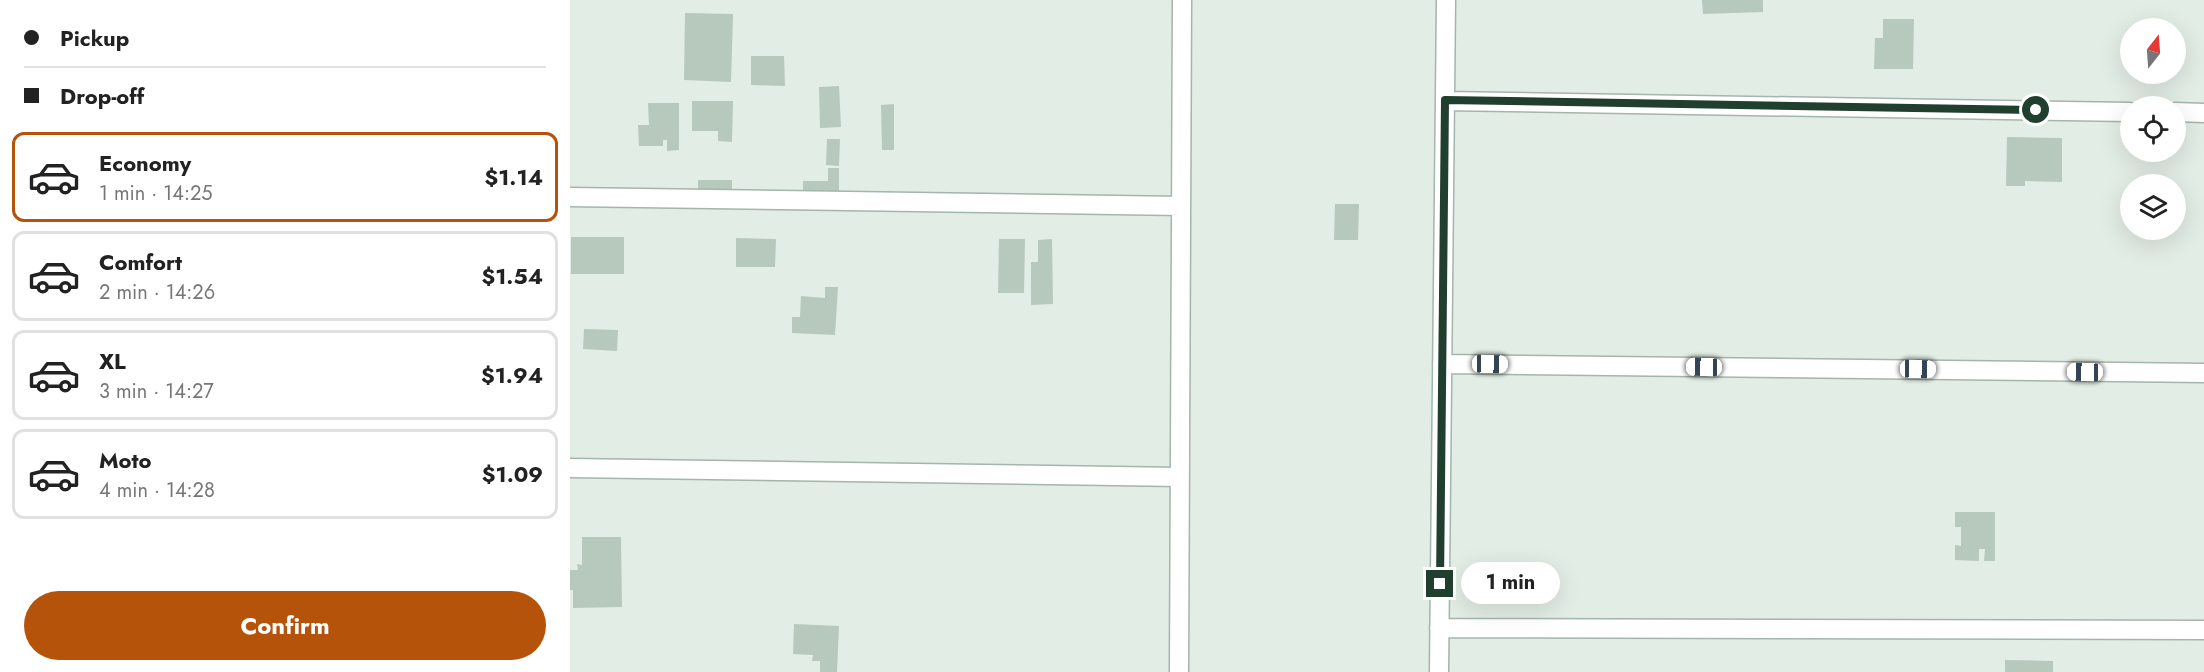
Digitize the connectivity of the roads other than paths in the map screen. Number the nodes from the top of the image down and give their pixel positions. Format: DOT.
graph roads {
  1 [pos="1182,0"];
  2 [pos="1446,0"];
  3 [pos="1445,100"];
  4 [pos="2120,111"];
  5 [pos="2186,112"];
  6 [pos="2204,113"];
  7 [pos="570,196"];
  8 [pos="1181,206"];
  9 [pos="1442,364"];
  10 [pos="2204,373"];
  11 [pos="570,468"];
  12 [pos="1180,477"];
  13 [pos="1439,628"];
  14 [pos="2204,630"];
  15 [pos="1179,672"];
  16 [pos="1438,672"];
  1 -- 8 [label="street"];
  2 -- 3 [label="street"];
  3 -- 4 [label="street"];
  3 -- 9 [label="street"];
  5 -- 6 [label="street"];
  7 -- 8 [label="street"];
  8 -- 12 [label="street"];
  9 -- 10 [label="street"];
  9 -- 13 [label="street"];
  11 -- 12 [label="street"];
  12 -- 15 [label="street"];
  13 -- 14 [label="street"];
  13 -- 16 [label="street"];
}
